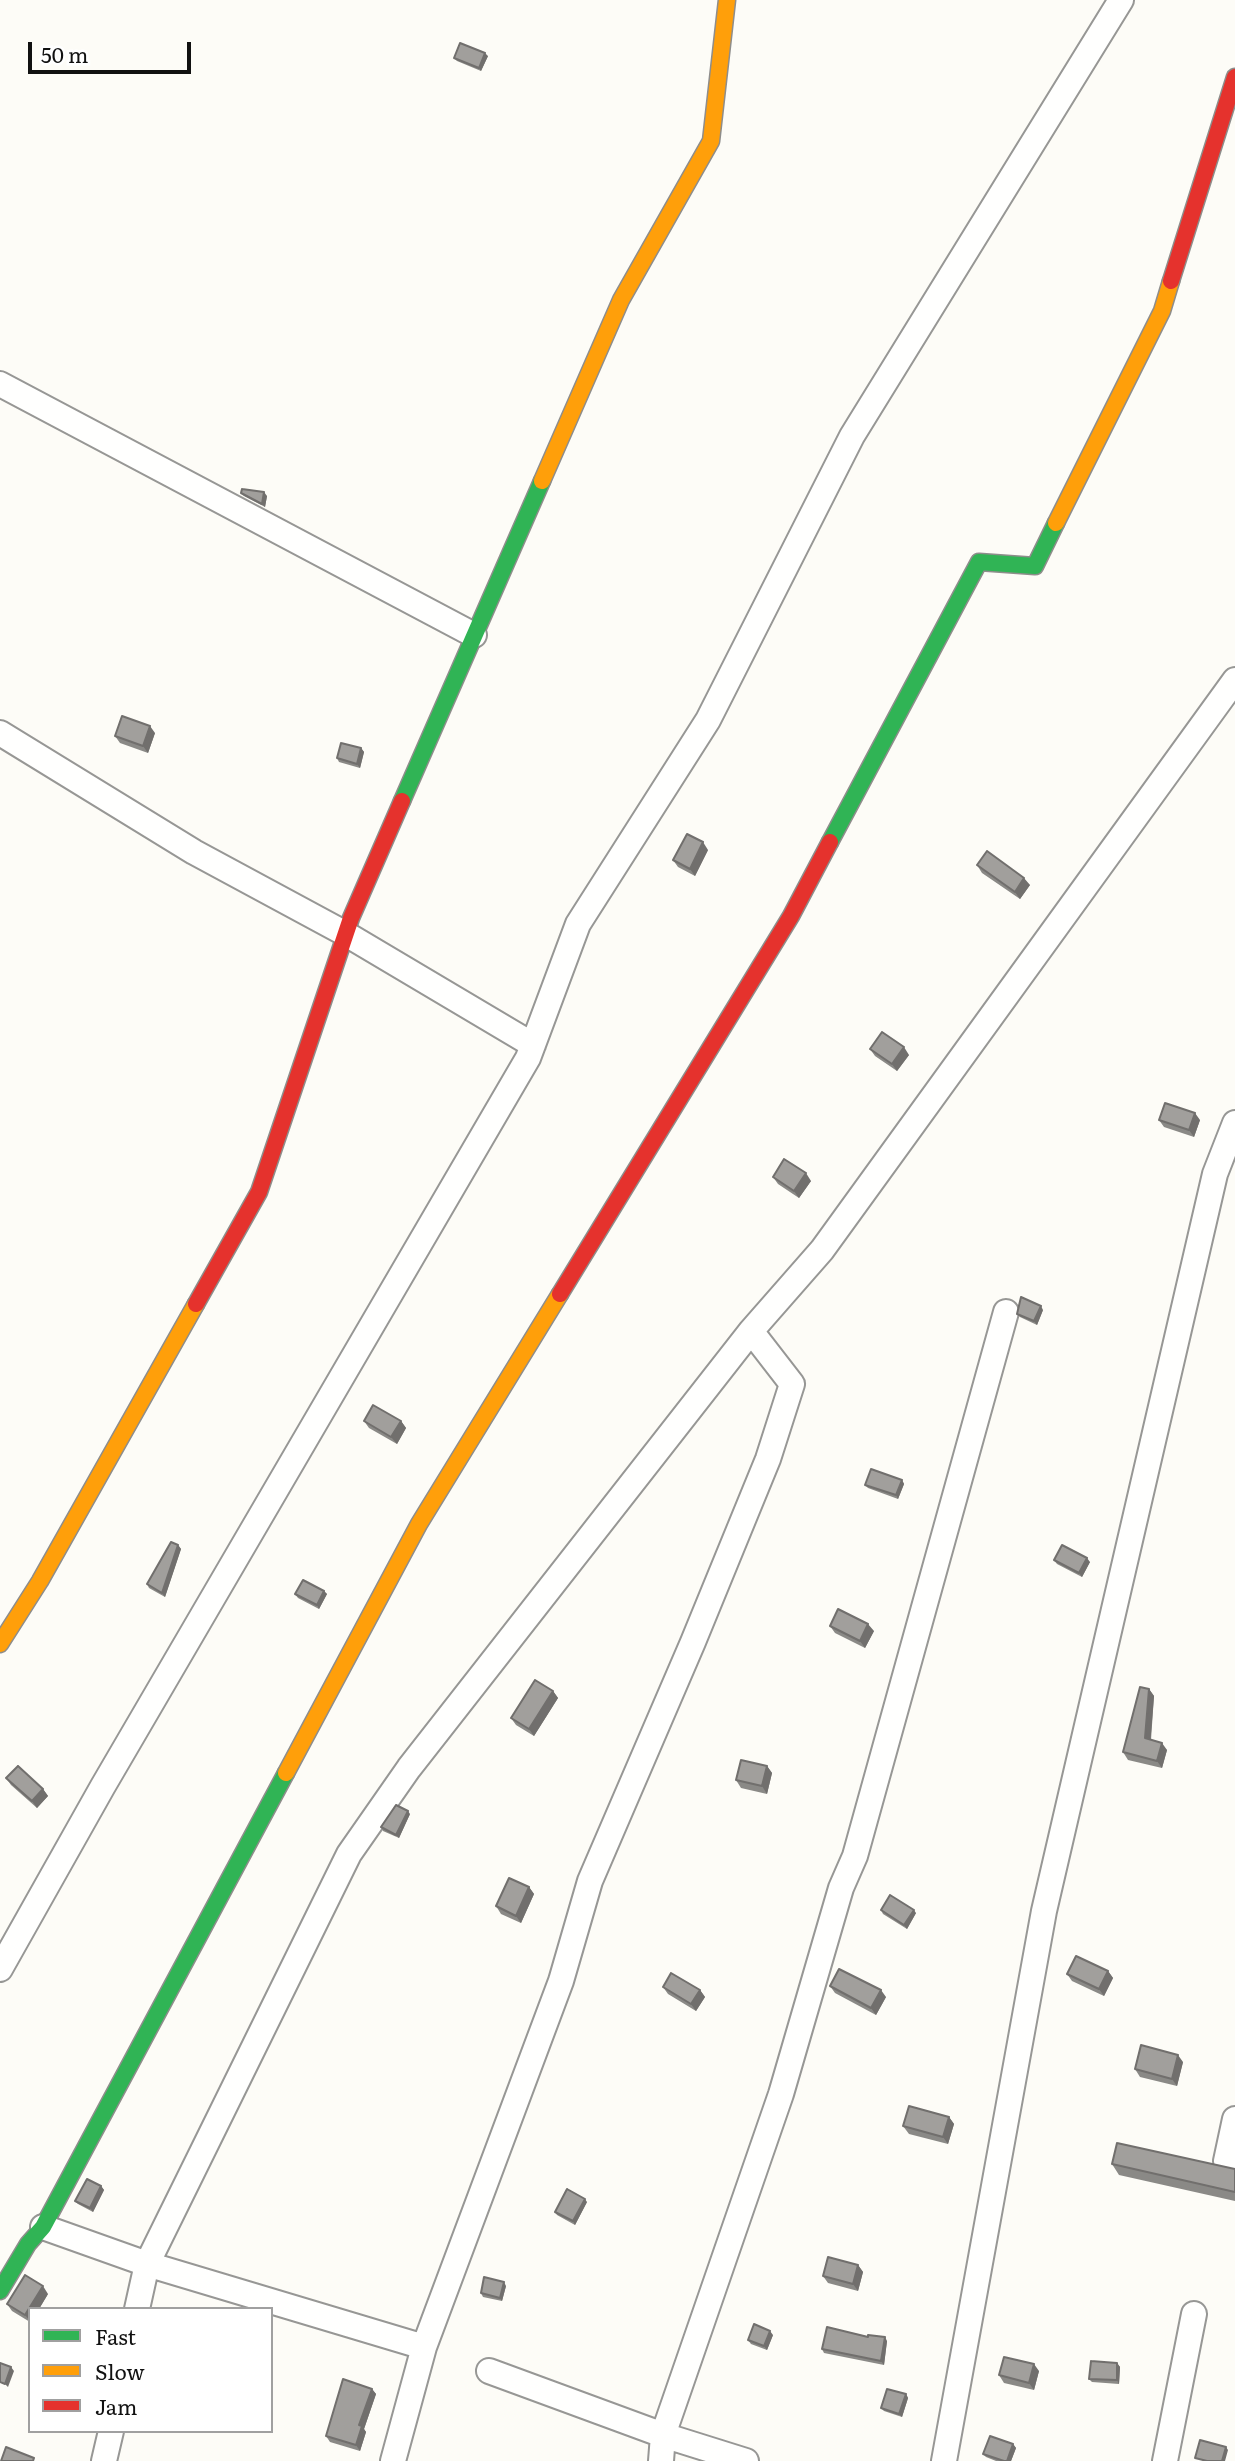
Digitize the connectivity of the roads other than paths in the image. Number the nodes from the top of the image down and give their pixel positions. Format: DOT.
graph roads {
  1 [pos="727,0"];
  2 [pos="1121,0"];
  3 [pos="1235,77"];
  4 [pos="0,384"];
  5 [pos="474,635"];
  6 [pos="1235,680"];
  7 [pos="0,733"];
  8 [pos="346,934"];
  9 [pos="533,1045"];
  10 [pos="1235,1122"];
  11 [pos="1006,1312"];
  12 [pos="751,1331"];
  13 [pos="0,1644"];
  14 [pos="0,1969"];
  15 [pos="1235,2119"];
  16 [pos="1226,2161"];
  17 [pos="43,2227"];
  18 [pos="147,2264"];
  19 [pos="0,2291"];
  20 [pos="137,2307"];
  21 [pos="1194,2314"];
  22 [pos="424,2347"];
  23 [pos="489,2371"];
  24 [pos="111,2433"];
  25 [pos="663,2435"];
  26 [pos="104,2461"];
  27 [pos="393,2461"];
  28 [pos="661,2461"];
  29 [pos="746,2461"];
  30 [pos="944,2461"];
  31 [pos="1165,2461"];
  1 -- 5 [label="street"];
  2 -- 9 [label="street"];
  3 -- 17 [label="street"];
  4 -- 5 [label="street"];
  5 -- 8 [label="street"];
  6 -- 12 [label="street"];
  7 -- 8 [label="street"];
  8 -- 9 [label="street"];
  8 -- 13 [label="street"];
  9 -- 14 [label="street"];
  10 -- 30 [label="street"];
  11 -- 25 [label="street"];
  12 -- 18 [label="street"];
  12 -- 22 [label="street"];
  15 -- 16 [label="street"];
  17 -- 18 [label="street"];
  17 -- 19 [label="street"];
  18 -- 20 [label="street"];
  18 -- 22 [label="street"];
  21 -- 31 [label="street"];
  22 -- 27 [label="street"];
  23 -- 25 [label="street"];
  24 -- 26 [label="street"];
  25 -- 28 [label="street"];
  25 -- 29 [label="street"];
}
